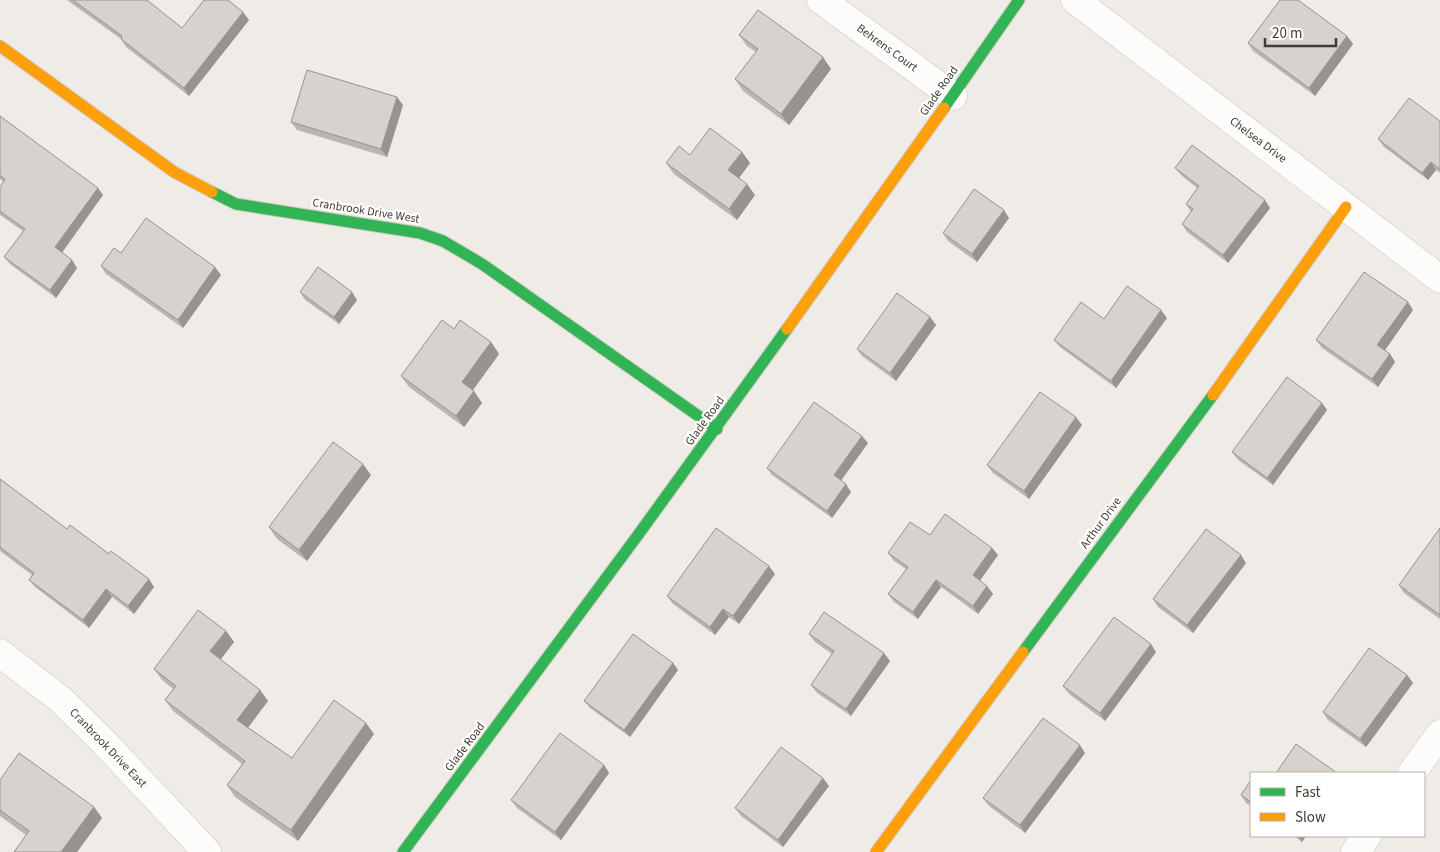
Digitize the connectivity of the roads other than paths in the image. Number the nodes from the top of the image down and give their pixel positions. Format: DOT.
graph roads {
  1 [pos="821,0"];
  2 [pos="1019,0"];
  3 [pos="1075,0"];
  4 [pos="0,46"];
  5 [pos="953,96"];
  6 [pos="1346,208"];
  7 [pos="1440,279"];
  8 [pos="717,429"];
  9 [pos="0,653"];
  10 [pos="1440,734"];
  11 [pos="1413,772"];
  12 [pos="1366,837"];
  13 [pos="207,852"];
  14 [pos="403,852"];
  15 [pos="876,852"];
  16 [pos="1355,852"];
  1 -- 5 [label="street, Behrens Court"];
  2 -- 5 [label="street, Glade Road"];
  3 -- 6 [label="street, Chelsea Drive"];
  4 -- 8 [label="street, Cranbrook Drive West"];
  5 -- 8 [label="street, Glade Road"];
  6 -- 7 [label="street, Chelsea Drive"];
  6 -- 15 [label="street, Arthur Drive"];
  8 -- 14 [label="street, Glade Road"];
  9 -- 13 [label="street, Cranbrook Drive East"];
  10 -- 11 [label="street"];
  12 -- 16 [label="street"];
}
